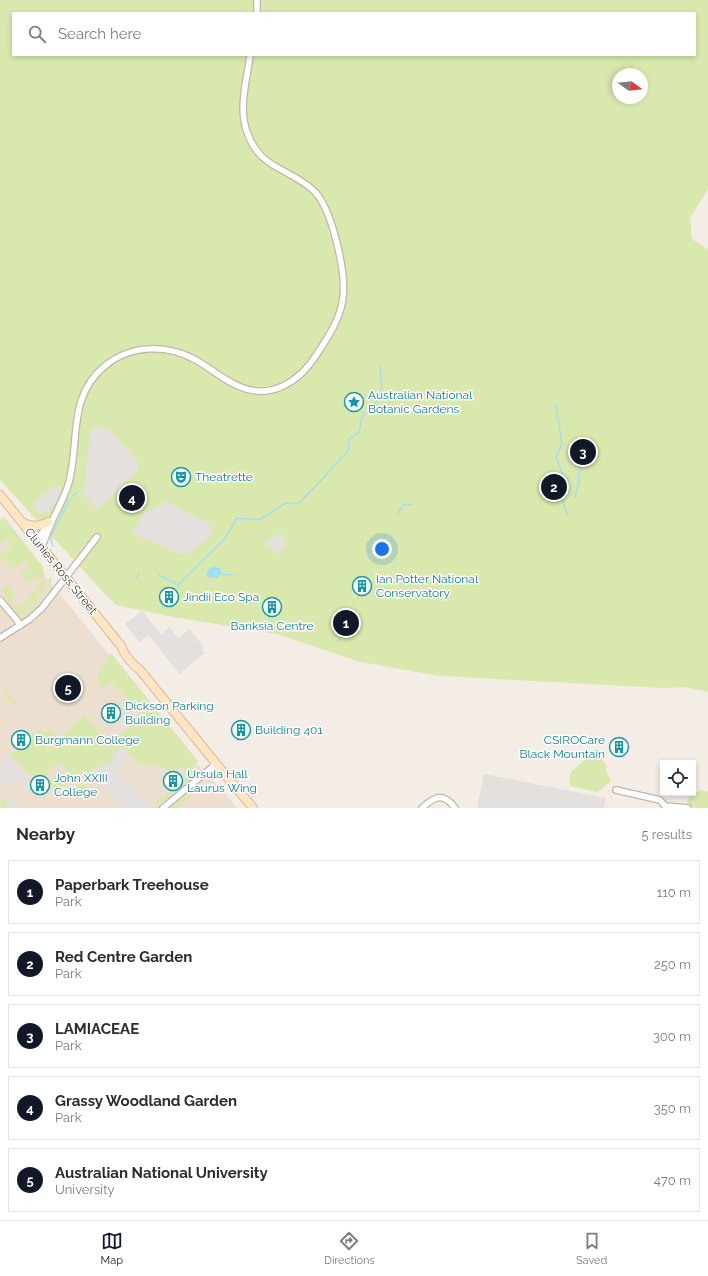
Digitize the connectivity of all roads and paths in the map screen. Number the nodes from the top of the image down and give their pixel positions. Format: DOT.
graph roads {
  1 [pos="257,0"];
  2 [pos="257,12"];
  3 [pos="250,56"];
  4 [pos="0,495"];
  5 [pos="51,520"];
  6 [pos="21,522"];
  7 [pos="97,536"];
  8 [pos="40,544"];
  9 [pos="66,576"];
  10 [pos="0,600"];
  11 [pos="20,626"];
  12 [pos="0,638"];
  13 [pos="216,764"];
  14 [pos="616,790"];
  15 [pos="671,807"];
  16 [pos="163,808"];
  17 [pos="253,808"];
  18 [pos="422,808"];
  19 [pos="455,808"];
  20 [pos="688,808"];
  1 -- 2 [label="street"];
  3 -- 5 [label="street"];
  4 -- 6 [label="street, Clunies Ross Street"];
  5 -- 6 [label="street"];
  5 -- 8 [label="street"];
  6 -- 8 [label="street, Clunies Ross Street"];
  7 -- 9 [label="street"];
  8 -- 9 [label="street, Clunies Ross Street"];
  9 -- 11 [label="street"];
  9 -- 13 [label="street, Clunies Ross Street"];
  10 -- 11 [label="street"];
  11 -- 12 [label="street"];
  13 -- 16 [label="street"];
  13 -- 17 [label="street, Clunies Ross Street"];
  14 -- 15 [label="street"];
  15 -- 20 [label="street"];
  18 -- 19 [label="street"];
}
